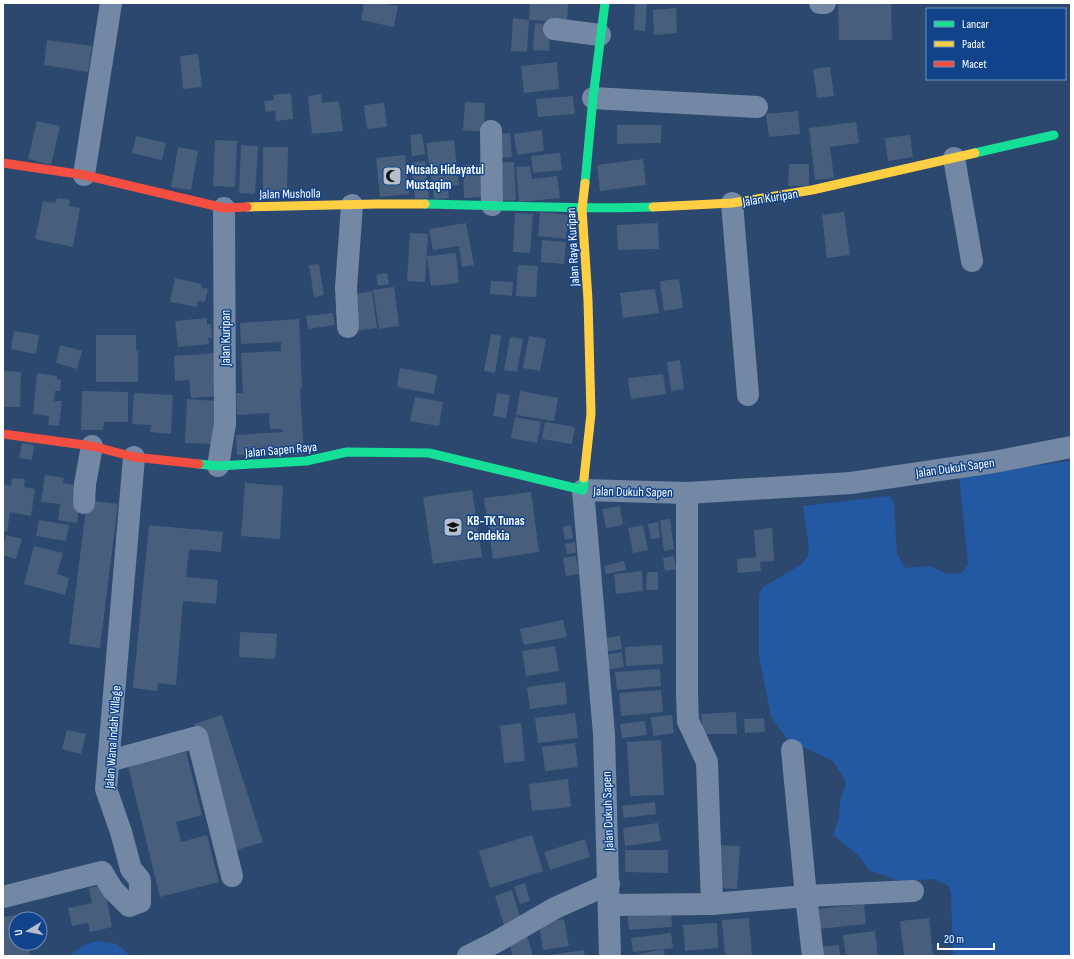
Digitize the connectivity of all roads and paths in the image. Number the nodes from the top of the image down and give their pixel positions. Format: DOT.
graph roads {
  1 [pos="111,3"];
  2 [pos="605,3"];
  3 [pos="820,3"];
  4 [pos="825,3"];
  5 [pos="554,29"];
  6 [pos="600,35"];
  7 [pos="593,98"];
  8 [pos="758,107"];
  9 [pos="491,131"];
  10 [pos="1054,135"];
  11 [pos="954,158"];
  12 [pos="3,163"];
  13 [pos="84,176"];
  14 [pos="732,203"];
  15 [pos="352,205"];
  16 [pos="492,205"];
  17 [pos="224,208"];
  18 [pos="582,209"];
  19 [pos="972,261"];
  20 [pos="348,327"];
  21 [pos="748,396"];
  22 [pos="3,434"];
  23 [pos="92,446"];
  24 [pos="1071,447"];
  25 [pos="134,457"];
  26 [pos="218,466"];
  27 [pos="583,490"];
  28 [pos="687,493"];
  29 [pos="84,503"];
  30 [pos="792,750"];
  31 [pos="109,760"];
  32 [pos="232,876"];
  33 [pos="913,891"];
  34 [pos="609,894"];
  35 [pos="806,896"];
  36 [pos="3,897"];
  37 [pos="712,904"];
  38 [pos="468,956"];
  39 [pos="610,956"];
  40 [pos="813,956"];
  1 -- 13 [label="street"];
  2 -- 6 [label="street, Jalan Raya Kuripan"];
  3 -- 4 [label="street"];
  5 -- 6 [label="street"];
  6 -- 7 [label="street, Jalan Raya Kuripan"];
  7 -- 8 [label="street"];
  7 -- 18 [label="street, Jalan Raya Kuripan"];
  9 -- 16 [label="street"];
  10 -- 11 [label="street, Jalan Kuripan"];
  11 -- 14 [label="street, Jalan Kuripan"];
  11 -- 19 [label="street"];
  12 -- 13 [label="street, Jalan Musholla"];
  13 -- 17 [label="street, Jalan Musholla"];
  14 -- 18 [label="street, Jalan Kuripan"];
  14 -- 21 [label="street"];
  15 -- 16 [label="street, Jalan Musholla"];
  15 -- 17 [label="street, Jalan Musholla"];
  15 -- 20 [label="street"];
  16 -- 18 [label="street, Jalan Musholla"];
  17 -- 26 [label="street, Jalan Kuripan"];
  18 -- 27 [label="street, Jalan Raya Kuripan"];
  22 -- 23 [label="street, Jalan Sapen Raya"];
  23 -- 25 [label="street, Jalan Sapen Raya"];
  23 -- 29 [label="street"];
  24 -- 28 [label="street, Jalan Dukuh Sapen"];
  25 -- 26 [label="street, Jalan Sapen Raya"];
  25 -- 31 [label="street, Jalan Wana Indah Village"];
  26 -- 27 [label="street, Jalan Sapen Raya"];
  27 -- 28 [label="street, Jalan Dukuh Sapen"];
  27 -- 34 [label="street, Jalan Dukuh Sapen"];
  28 -- 37 [label="street"];
  30 -- 35 [label="street"];
  31 -- 32 [label="street"];
  31 -- 36 [label="street, Jalan Wana Indah Village"];
  33 -- 35 [label="street"];
  34 -- 37 [label="street"];
  34 -- 38 [label="street"];
  34 -- 39 [label="street, Jalan Dukuh Sapen"];
  35 -- 37 [label="street"];
  35 -- 40 [label="street"];
}
